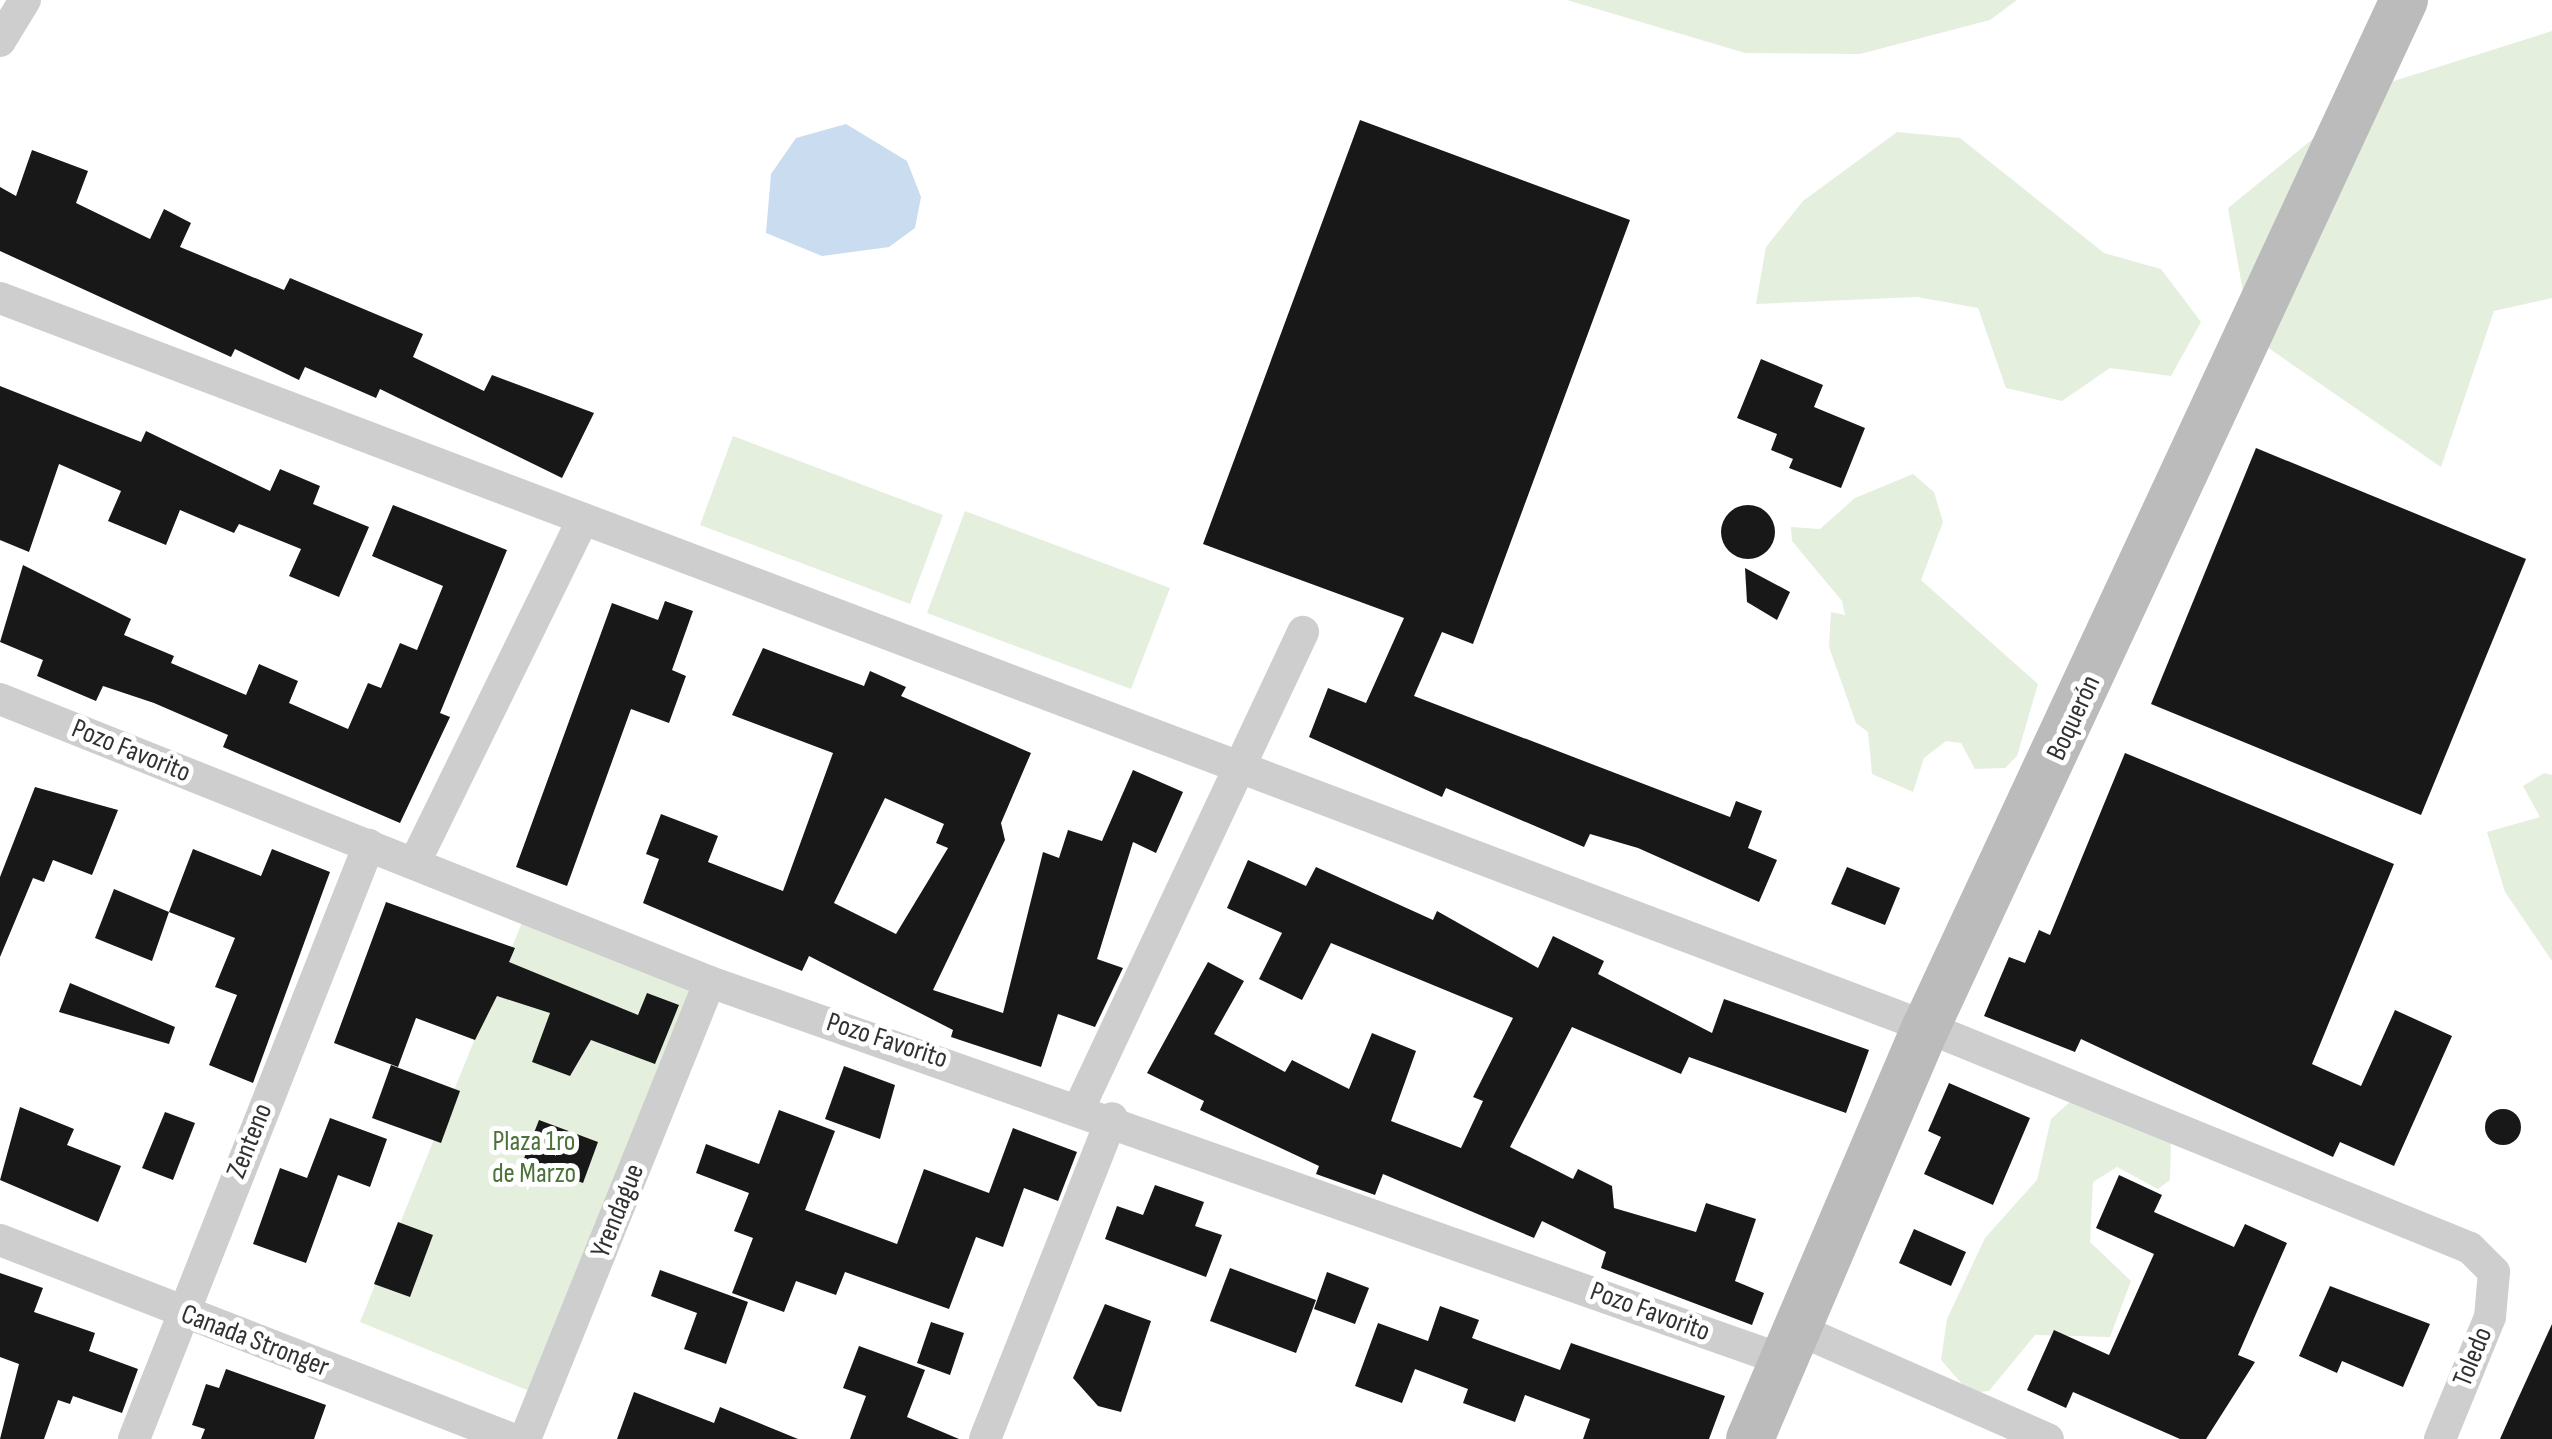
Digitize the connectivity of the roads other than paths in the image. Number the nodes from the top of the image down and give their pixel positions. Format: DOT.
graph roads {
  1 [pos="25,0"];
  2 [pos="2404,0"];
  3 [pos="0,41"];
  4 [pos="0,298"];
  5 [pos="583,519"];
  6 [pos="1303,632"];
  7 [pos="0,699"];
  8 [pos="1236,768"];
  9 [pos="369,845"];
  10 [pos="415,862"];
  11 [pos="710,982"];
  12 [pos="1926,1027"];
  13 [pos="1080,1106"];
  14 [pos="1112,1118"];
  15 [pos="0,1240"];
  16 [pos="181,1312"];
  17 [pos="1790,1344"];
  18 [pos="134,1439"];
  19 [pos="512,1439"];
  20 [pos="525,1439"];
  21 [pos="985,1439"];
  22 [pos="1750,1439"];
  23 [pos="2048,1439"];
  24 [pos="2440,1439"];
  1 -- 3 [label="street"];
  2 -- 12 [label="street, Boquerón"];
  4 -- 5 [label="street"];
  5 -- 8 [label="street"];
  5 -- 10 [label="street"];
  6 -- 8 [label="street"];
  7 -- 9 [label="street, Pozo Favorito"];
  8 -- 12 [label="street"];
  8 -- 13 [label="street"];
  9 -- 10 [label="street, Pozo Favorito"];
  9 -- 16 [label="street, Zenteno"];
  10 -- 11 [label="street, Pozo Favorito"];
  11 -- 13 [label="street, Pozo Favorito"];
  11 -- 20 [label="street, Yrendague"];
  12 -- 17 [label="street, Boquerón"];
  12 -- 24 [label="street, Toledo"];
  13 -- 14 [label="street, Pozo Favorito"];
  14 -- 17 [label="street, Pozo Favorito"];
  14 -- 21 [label="street"];
  15 -- 16 [label="street, Canada Stronger"];
  16 -- 18 [label="street, Zenteno"];
  16 -- 19 [label="street, Canada Stronger"];
  17 -- 22 [label="street, Boquerón"];
  17 -- 23 [label="street, Pozo Favorito"];
}
